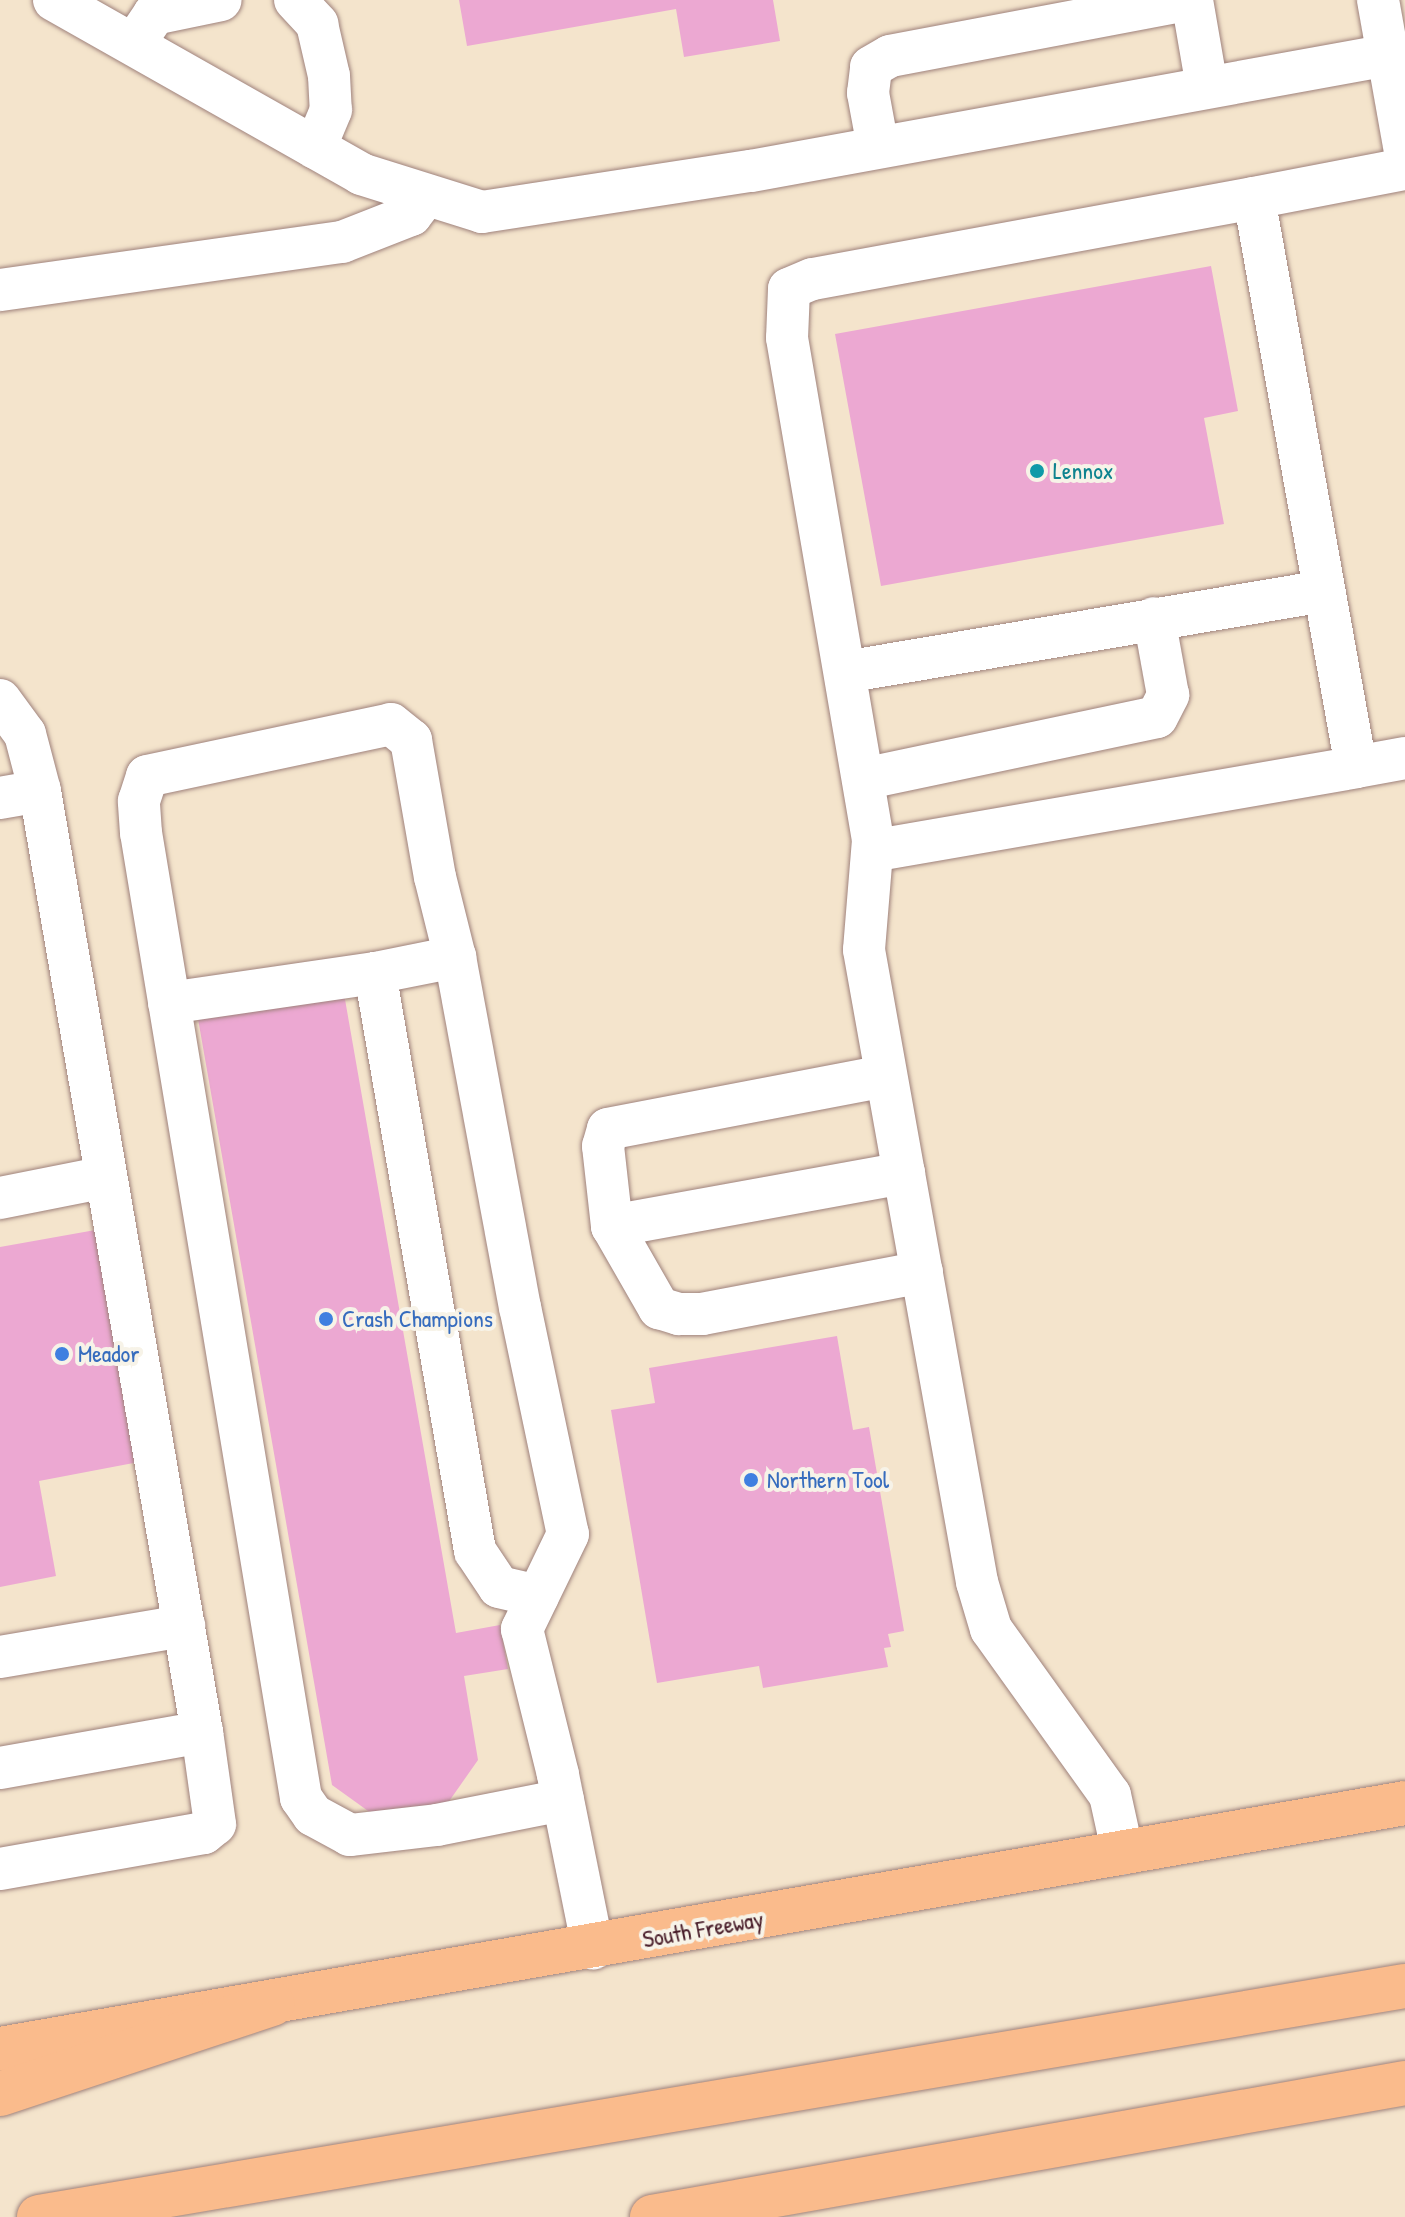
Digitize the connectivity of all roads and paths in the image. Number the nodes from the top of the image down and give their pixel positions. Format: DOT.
graph roads {
  1 [pos="54,0"];
  2 [pos="221,0"];
  3 [pos="295,0"];
  4 [pos="1186,0"];
  5 [pos="1192,0"];
  6 [pos="1378,0"];
  7 [pos="134,44"];
  8 [pos="1388,55"];
  9 [pos="1207,87"];
  10 [pos="878,147"];
  11 [pos="315,148"];
  12 [pos="1405,151"];
  13 [pos="1405,169"];
  14 [pos="426,195"];
  15 [pos="1254,198"];
  16 [pos="0,290"];
  17 [pos="1322,591"];
  18 [pos="1154,618"];
  19 [pos="845,672"];
  20 [pos="1,701"];
  21 [pos="1405,758"];
  22 [pos="1356,767"];
  23 [pos="863,779"];
  24 [pos="20,794"];
  25 [pos="873,840"];
  26 [pos="455,957"];
  27 [pos="375,973"];
  28 [pos="169,1003"];
  29 [pos="885,1076"];
  30 [pos="904,1173"];
  31 [pos="106,1177"];
  32 [pos="0,1198"];
  33 [pos="612,1226"];
  34 [pos="922,1272"];
  35 [pos="538,1596"];
  36 [pos="184,1626"];
  37 [pos="0,1657"];
  38 [pos="202,1732"];
  39 [pos="0,1768"];
  40 [pos="563,1800"];
  41 [pos="1405,1803"];
  42 [pos="1123,1854"];
  43 [pos="0,1869"];
  44 [pos="593,1948"];
  45 [pos="1405,1986"];
  46 [pos="272,2004"];
  47 [pos="0,2049"];
  48 [pos="1405,2083"];
  49 [pos="0,2094"];
  50 [pos="39,2217"];
  51 [pos="652,2217"];
  1 -- 7 [label="street"];
  2 -- 7 [label="street"];
  3 -- 11 [label="street"];
  4 -- 10 [label="street"];
  5 -- 9 [label="street"];
  6 -- 8 [label="street"];
  7 -- 11 [label="street"];
  8 -- 9 [label="street"];
  8 -- 12 [label="street"];
  9 -- 10 [label="street"];
  10 -- 14 [label="street"];
  11 -- 14 [label="street"];
  13 -- 15 [label="street"];
  14 -- 16 [label="street"];
  15 -- 17 [label="street"];
  15 -- 19 [label="street"];
  17 -- 18 [label="street"];
  17 -- 22 [label="street"];
  18 -- 19 [label="street"];
  18 -- 23 [label="street"];
  19 -- 23 [label="street"];
  20 -- 24 [label="street"];
  21 -- 22 [label="street"];
  22 -- 25 [label="street"];
  23 -- 25 [label="street"];
  24 -- 31 [label="street"];
  25 -- 29 [label="street"];
  26 -- 27 [label="street"];
  26 -- 28 [label="street"];
  26 -- 35 [label="street"];
  27 -- 28 [label="street"];
  27 -- 35 [label="street"];
  28 -- 40 [label="street"];
  29 -- 30 [label="street"];
  29 -- 33 [label="street"];
  30 -- 33 [label="street"];
  30 -- 34 [label="street"];
  31 -- 32 [label="street"];
  31 -- 36 [label="street"];
  33 -- 34 [label="street"];
  34 -- 42 [label="street"];
  35 -- 40 [label="street"];
  36 -- 37 [label="street"];
  36 -- 38 [label="street"];
  38 -- 39 [label="street"];
  38 -- 43 [label="street"];
  40 -- 44 [label="street"];
  41 -- 42 [label="main road, South Freeway"];
  42 -- 44 [label="main road, South Freeway"];
  44 -- 46 [label="main road, South Freeway"];
  45 -- 50 [label="main road"];
  46 -- 47 [label="main road, South Freeway"];
  46 -- 49 [label="main road"];
  48 -- 51 [label="main road"];
}
